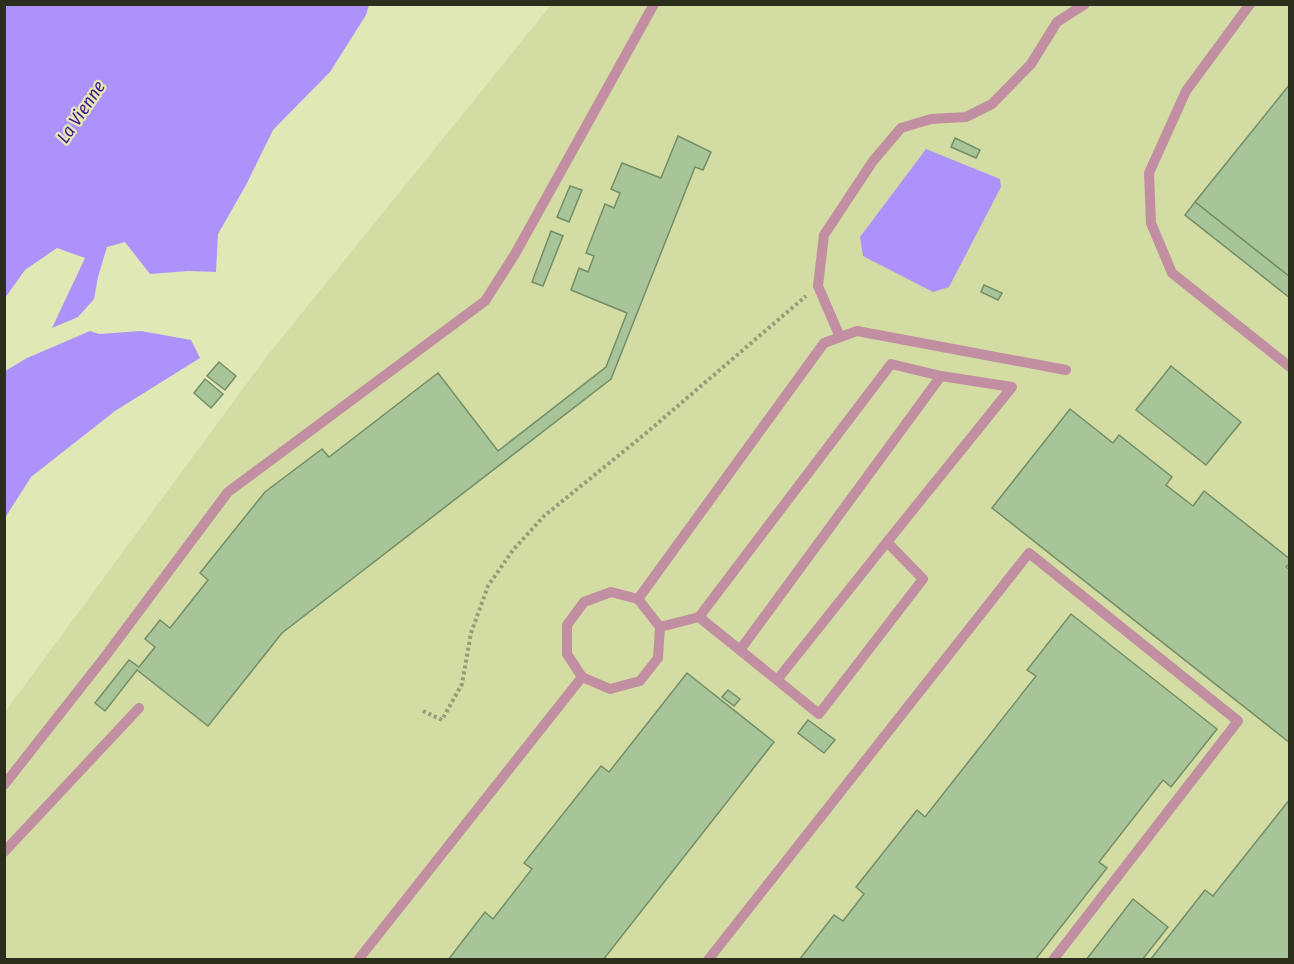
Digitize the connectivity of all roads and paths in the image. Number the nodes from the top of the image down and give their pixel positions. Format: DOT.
graph roads {
  1 [pos="654,4"];
  2 [pos="1085,4"];
  3 [pos="1250,4"];
  4 [pos="818,286"];
  5 [pos="840,337"];
  6 [pos="1290,367"];
  7 [pos="1066,370"];
  8 [pos="941,376"];
  9 [pos="887,542"];
  10 [pos="638,599"];
  11 [pos="699,617"];
  12 [pos="660,627"];
  13 [pos="740,650"];
  14 [pos="582,677"];
  15 [pos="777,680"];
  16 [pos="140,708"];
  17 [pos="423,711"];
  18 [pos="4,785"];
  19 [pos="4,852"];
  20 [pos="358,960"];
  21 [pos="708,960"];
  22 [pos="1053,960"];
  1 -- 18 [label="lane"];
  2 -- 4 [label="lane"];
  3 -- 6 [label="lane"];
  4 -- 5 [label="lane"];
  4 -- 17 [label="path"];
  5 -- 7 [label="lane"];
  5 -- 10 [label="lane"];
  8 -- 9 [label="lane"];
  8 -- 11 [label="lane"];
  8 -- 13 [label="lane"];
  9 -- 15 [label="lane"];
  9 -- 15 [label="lane"];
  10 -- 12 [label="lane"];
  10 -- 14 [label="lane"];
  11 -- 12 [label="lane"];
  11 -- 13 [label="lane"];
  12 -- 14 [label="lane"];
  13 -- 15 [label="lane"];
  14 -- 20 [label="lane"];
  16 -- 19 [label="lane"];
  21 -- 22 [label="lane"];
}
